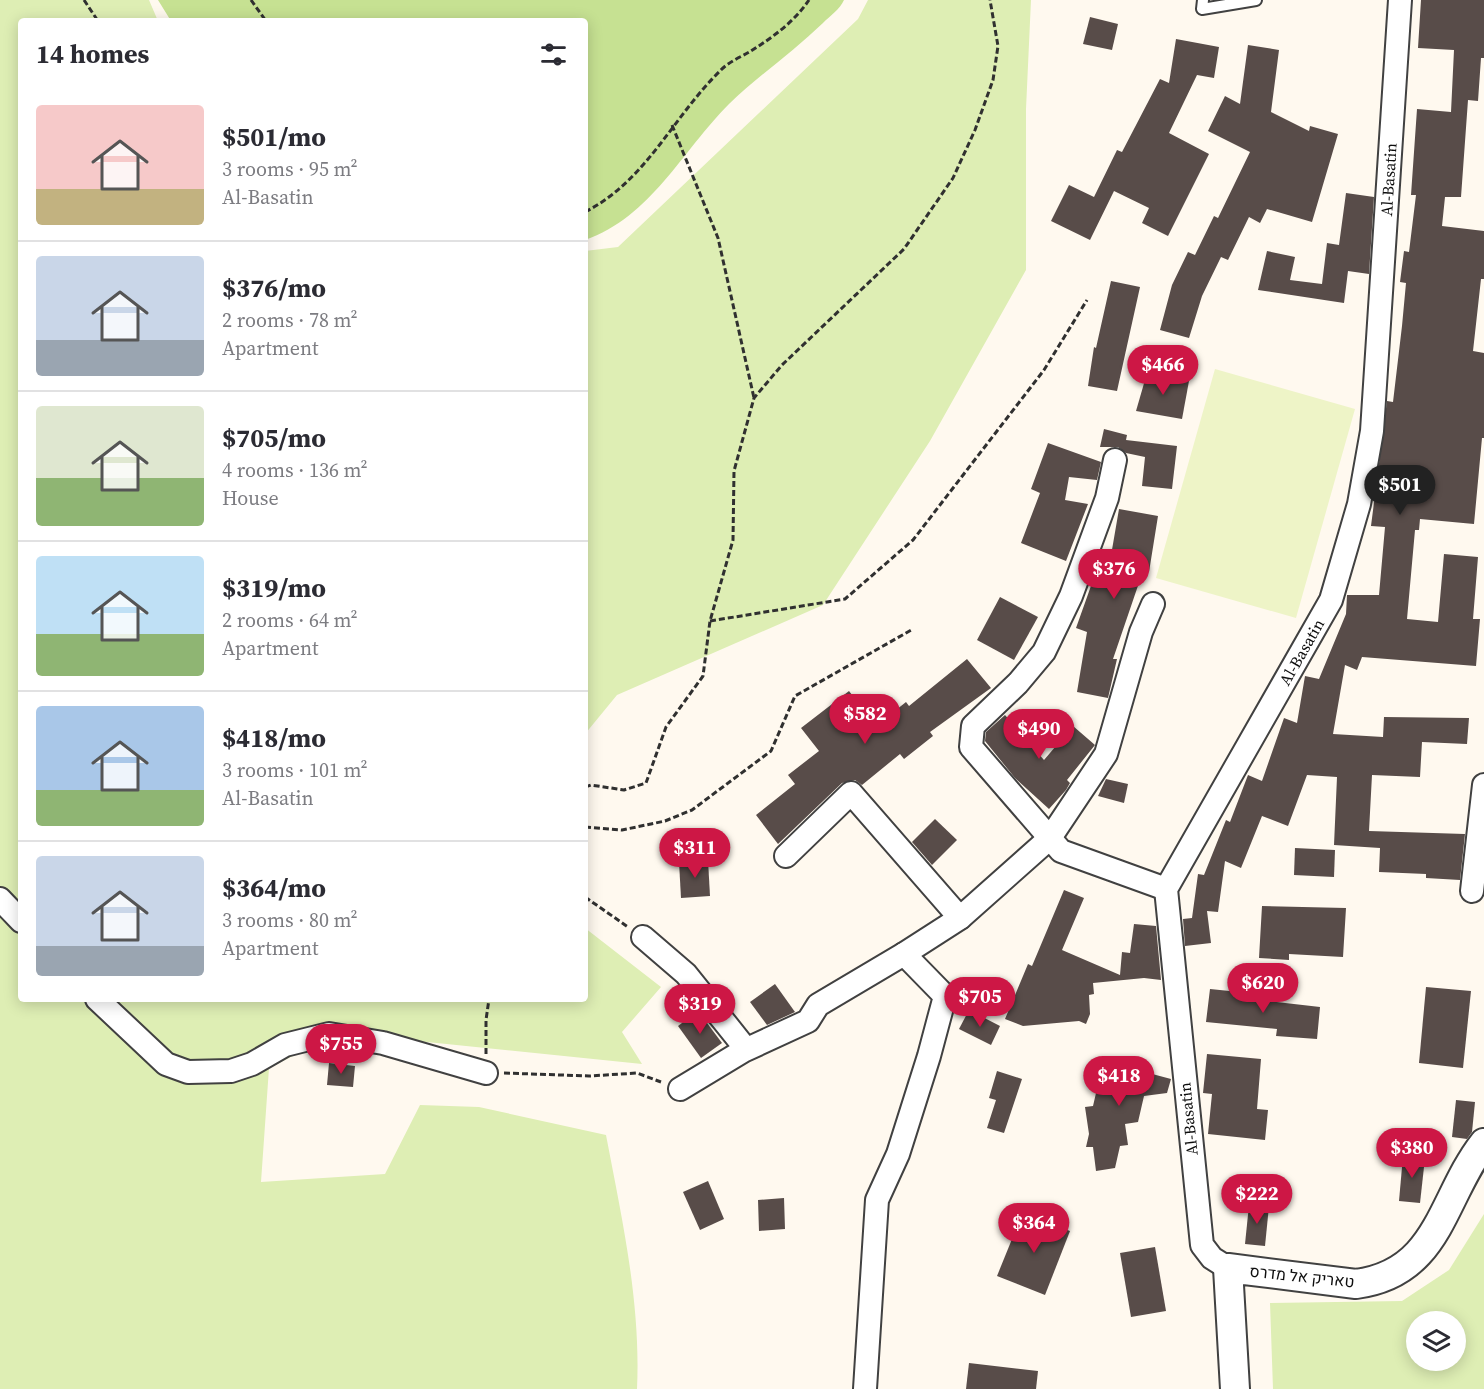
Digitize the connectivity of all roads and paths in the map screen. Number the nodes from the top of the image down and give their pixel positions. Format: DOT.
graph roads {
  1 [pos="84,0"];
  2 [pos="251,0"];
  3 [pos="809,0"];
  4 [pos="990,0"];
  5 [pos="1203,0"];
  6 [pos="1256,0"];
  7 [pos="1400,0"];
  8 [pos="96,18"];
  9 [pos="264,18"];
  10 [pos="672,125"];
  11 [pos="588,210"];
  12 [pos="1087,300"];
  13 [pos="754,398"];
  14 [pos="1115,460"];
  15 [pos="1153,604"];
  16 [pos="710,621"];
  17 [pos="913,629"];
  18 [pos="1484,785"];
  19 [pos="588,786"];
  20 [pos="588,827"];
  21 [pos="1050,838"];
  22 [pos="786,856"];
  23 [pos="1166,889"];
  24 [pos="1472,891"];
  25 [pos="0,899"];
  26 [pos="588,899"];
  27 [pos="18,918"];
  28 [pos="960,918"];
  29 [pos="643,937"];
  30 [pos="904,954"];
  31 [pos="100,1002"];
  32 [pos="489,1002"];
  33 [pos="746,1049"];
  34 [pos="486,1073"];
  35 [pos="680,1089"];
  36 [pos="1484,1143"];
  37 [pos="1228,1268"];
  38 [pos="865,1389"];
  39 [pos="1235,1389"];
  1 -- 8 [label="path"];
  2 -- 9 [label="path"];
  3 -- 10 [label="path"];
  4 -- 13 [label="path"];
  5 -- 6 [label="lane"];
  7 -- 23 [label="street, Al-Basatin"];
  10 -- 11 [label="path"];
  10 -- 13 [label="path"];
  12 -- 16 [label="path"];
  13 -- 16 [label="path"];
  14 -- 21 [label="street"];
  15 -- 21 [label="street"];
  16 -- 19 [label="path"];
  17 -- 20 [label="path"];
  18 -- 24 [label="street"];
  21 -- 23 [label="street"];
  21 -- 28 [label="street"];
  22 -- 28 [label="street"];
  23 -- 37 [label="street, Al-Basatin"];
  25 -- 27 [label="street"];
  26 -- 29 [label="path"];
  28 -- 30 [label="street"];
  29 -- 33 [label="street"];
  30 -- 33 [label="street"];
  30 -- 38 [label="street"];
  31 -- 34 [label="street"];
  32 -- 34 [label="path"];
  33 -- 35 [label="street"];
  34 -- 35 [label="path"];
  36 -- 37 [label="street, טאריק אל מדרס"];
  37 -- 39 [label="street"];
}
